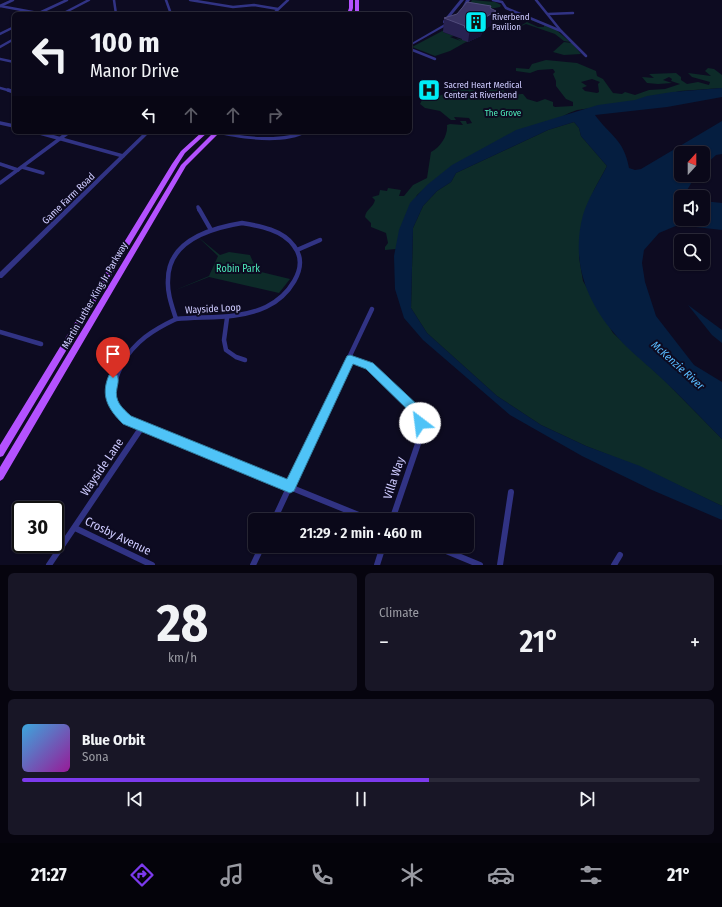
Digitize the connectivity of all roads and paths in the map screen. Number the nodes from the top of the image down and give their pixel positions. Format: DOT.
graph roads {
  1 [pos="13,0"];
  2 [pos="67,0"];
  3 [pos="89,0"];
  4 [pos="114,0"];
  5 [pos="166,0"];
  6 [pos="190,0"];
  7 [pos="288,0"];
  8 [pos="351,0"];
  9 [pos="357,0"];
  10 [pos="462,0"];
  11 [pos="468,0"];
  12 [pos="493,0"];
  13 [pos="536,0"];
  14 [pos="0,6"];
  15 [pos="278,9"];
  16 [pos="28,12"];
  17 [pos="42,12"];
  18 [pos="66,12"];
  19 [pos="116,12"];
  20 [pos="170,12"];
  21 [pos="275,12"];
  22 [pos="350,12"];
  23 [pos="357,12"];
  24 [pos="573,13"];
  25 [pos="548,14"];
  26 [pos="457,16"];
  27 [pos="453,21"];
  28 [pos="12,27"];
  29 [pos="561,31"];
  30 [pos="0,34"];
  31 [pos="12,40"];
  32 [pos="412,40"];
  33 [pos="412,44"];
  34 [pos="0,46"];
  35 [pos="412,50"];
  36 [pos="586,56"];
  37 [pos="0,59"];
  38 [pos="435,59"];
  39 [pos="12,62"];
  40 [pos="0,88"];
  41 [pos="12,91"];
  42 [pos="0,123"];
  43 [pos="12,126"];
  44 [pos="43,134"];
  45 [pos="66,134"];
  46 [pos="146,134"];
  47 [pos="203,134"];
  48 [pos="214,134"];
  49 [pos="230,134"];
  50 [pos="298,134"];
  51 [pos="59,139"];
  52 [pos="123,156"];
  53 [pos="0,164"];
  54 [pos="20,168"];
  55 [pos="42,173"];
  56 [pos="0,183"];
  57 [pos="198,207"];
  58 [pos="211,230"];
  59 [pos="320,240"];
  60 [pos="297,250"];
  61 [pos="0,276"];
  62 [pos="372,309"];
  63 [pos="227,318"];
  64 [pos="176,319"];
  65 [pos="0,332"];
  66 [pos="42,344"];
  67 [pos="350,359"];
  68 [pos="245,360"];
  69 [pos="142,427"];
  70 [pos="0,453"];
  71 [pos="0,476"];
  72 [pos="290,487"];
  73 [pos="511,492"];
  74 [pos="277,513"];
  75 [pos="354,513"];
  76 [pos="394,513"];
  77 [pos="75,528"];
  78 [pos="259,553"];
  79 [pos="381,553"];
  80 [pos="451,553"];
  81 [pos="620,555"];
  82 [pos="49,565"];
  83 [pos="152,565"];
  84 [pos="253,565"];
  85 [pos="377,565"];
  86 [pos="480,565"];
  87 [pos="500,565"];
  88 [pos="614,565"];
  1 -- 14 [label="street"];
  2 -- 17 [label="street"];
  3 -- 18 [label="street"];
  4 -- 19 [label="street"];
  5 -- 20 [label="street"];
  6 -- 15 [label="street"];
  7 -- 15 [label="street"];
  8 -- 22 [label="main road"];
  9 -- 23 [label="main road"];
  10 -- 32 [label="street"];
  11 -- 26 [label="street"];
  12 -- 29 [label="street"];
  13 -- 25 [label="street"];
  14 -- 16 [label="street"];
  15 -- 21 [label="street"];
  24 -- 25 [label="street"];
  25 -- 29 [label="street"];
  27 -- 33 [label="street"];
  28 -- 30 [label="street"];
  29 -- 36 [label="street"];
  31 -- 34 [label="street"];
  35 -- 38 [label="street"];
  37 -- 39 [label="street"];
  40 -- 41 [label="street"];
  42 -- 43 [label="street"];
  44 -- 51 [label="street"];
  45 -- 51 [label="street"];
  46 -- 52 [label="street, Game Farm Road"];
  47 -- 70 [label="main road, Martin Luther King Jr. Parkway"];
  48 -- 71 [label="main road, Martin Luther King Jr. Parkway"];
  49 -- 50 [label="street"];
  51 -- 52 [label="street"];
  51 -- 54 [label="street"];
  52 -- 61 [label="street, Game Farm Road"];
  53 -- 54 [label="street"];
  54 -- 55 [label="street"];
  54 -- 56 [label="street"];
  57 -- 58 [label="street"];
  58 -- 60 [label="street, Wayside Loop"];
  58 -- 64 [label="street, Wayside Loop"];
  59 -- 60 [label="street"];
  60 -- 63 [label="street, Wayside Loop"];
  62 -- 67 [label="street"];
  63 -- 64 [label="street, Wayside Loop"];
  63 -- 68 [label="street"];
  64 -- 69 [label="street"];
  65 -- 66 [label="street"];
  67 -- 72 [label="street"];
  67 -- 76 [label="street, Villa Way"];
  69 -- 72 [label="street"];
  69 -- 77 [label="street, Wayside Lane"];
  72 -- 74 [label="street"];
  72 -- 75 [label="street"];
  73 -- 87 [label="street"];
  77 -- 82 [label="street, Wayside Lane"];
  77 -- 83 [label="street, Crosby Avenue"];
  78 -- 84 [label="street"];
  79 -- 85 [label="street"];
  80 -- 86 [label="street"];
  81 -- 88 [label="street"];
}
